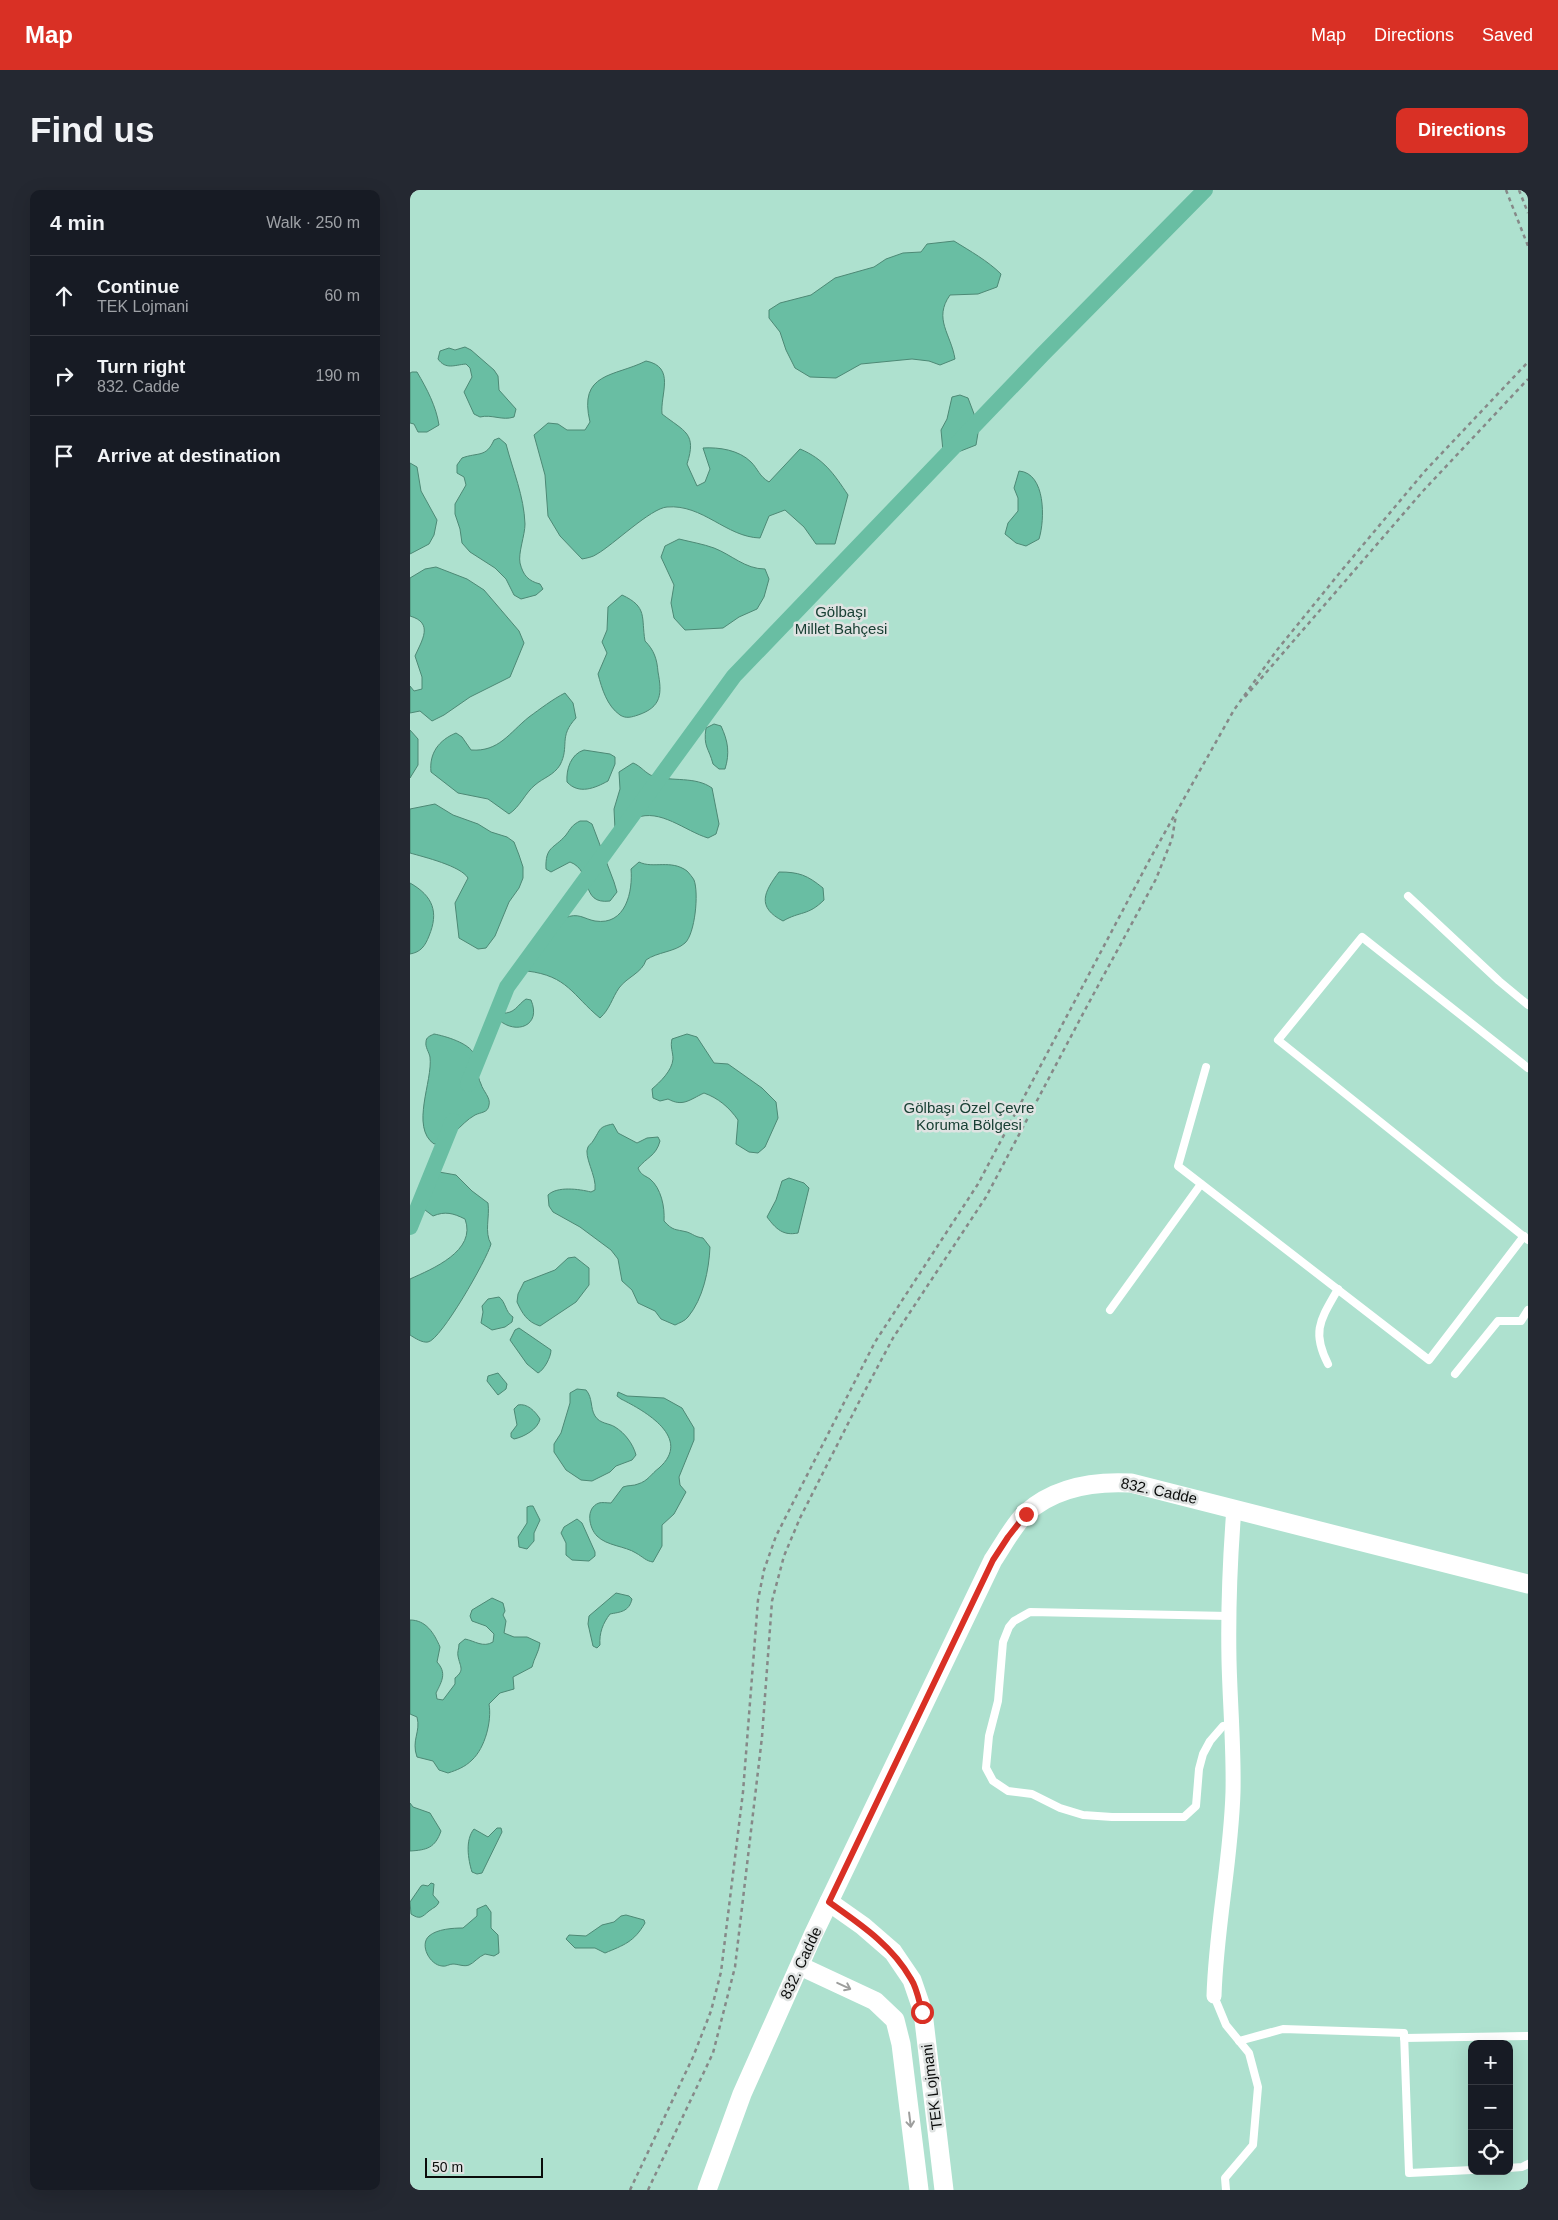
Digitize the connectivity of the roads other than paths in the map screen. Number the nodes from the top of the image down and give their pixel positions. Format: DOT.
graph roads {
  1 [pos="1408,896"];
  2 [pos="1528,1005"];
  3 [pos="1206,1067"];
  4 [pos="1528,1068"];
  5 [pos="1201,1184"];
  6 [pos="1526,1238"];
  7 [pos="1338,1289"];
  8 [pos="1110,1310"];
  9 [pos="1528,1310"];
  10 [pos="1525,1323"];
  11 [pos="1328,1364"];
  12 [pos="1455,1374"];
  13 [pos="1234,1508"];
  14 [pos="1528,1584"];
  15 [pos="1229,1616"];
  16 [pos="1232,1726"];
  17 [pos="829,1902"];
  18 [pos="800,1966"];
  19 [pos="1214,1996"];
  20 [pos="1528,2036"];
  21 [pos="1404,2038"];
  22 [pos="1239,2041"];
  23 [pos="1528,2164"];
  24 [pos="1513,2168"];
  25 [pos="1468,2170"];
  26 [pos="706,2190"];
  27 [pos="919,2190"];
  28 [pos="944,2190"];
  29 [pos="1226,2190"];
  1 -- 2 [label="lane"];
  3 -- 5 [label="lane"];
  4 -- 6 [label="lane"];
  5 -- 7 [label="lane"];
  5 -- 8 [label="lane"];
  6 -- 7 [label="lane"];
  7 -- 11 [label="lane"];
  9 -- 10 [label="lane"];
  10 -- 12 [label="lane"];
  13 -- 14 [label="street, 832. Cadde"];
  13 -- 15 [label="street"];
  13 -- 17 [label="street, 832. Cadde"];
  15 -- 16 [label="street"];
  15 -- 16 [label="lane"];
  16 -- 19 [label="street"];
  17 -- 18 [label="street, 832. Cadde"];
  17 -- 28 [label="street, TEK Lojmani"];
  18 -- 26 [label="street, 832. Cadde"];
  18 -- 27 [label="street, TEK Lojmani, one-way"];
  19 -- 22 [label="lane"];
  20 -- 21 [label="lane"];
  21 -- 22 [label="lane"];
  21 -- 25 [label="lane"];
  22 -- 29 [label="lane"];
  23 -- 24 [label="lane"];
}
